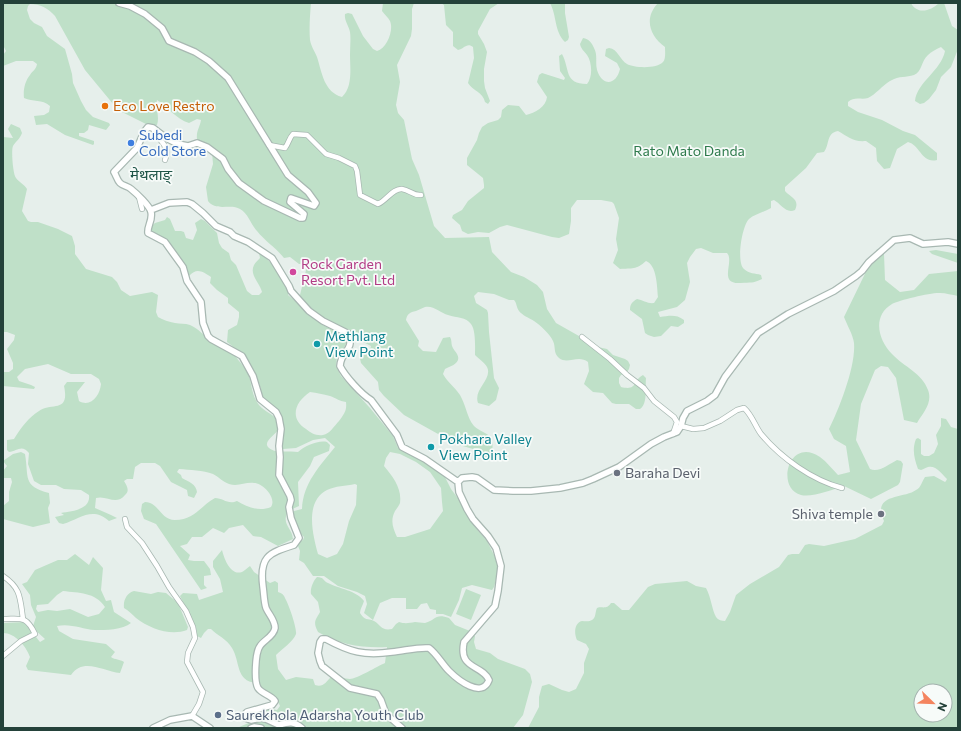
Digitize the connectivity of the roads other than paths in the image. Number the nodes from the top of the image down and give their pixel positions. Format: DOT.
graph roads {
  1 [pos="119,3"];
  2 [pos="153,128"];
  3 [pos="270,145"];
  4 [pos="165,160"];
  5 [pos="421,195"];
  6 [pos="139,197"];
  7 [pos="142,208"];
  8 [pos="151,210"];
  9 [pos="958,244"];
  10 [pos="582,337"];
  11 [pos="681,426"];
  12 [pos="674,434"];
  13 [pos="458,482"];
  14 [pos="842,488"];
  15 [pos="125,519"];
  16 [pos="3,576"];
  17 [pos="3,619"];
  18 [pos="23,619"];
  19 [pos="3,656"];
  20 [pos="192,716"];
  21 [pos="277,727"];
  22 [pos="153,728"];
  23 [pos="210,728"];
  24 [pos="251,728"];
  25 [pos="261,728"];
  26 [pos="302,728"];
  27 [pos="402,728"];
  1 -- 3 [label="street"];
  2 -- 3 [label="street"];
  2 -- 4 [label="street"];
  2 -- 6 [label="street"];
  3 -- 5 [label="street"];
  6 -- 7 [label="street"];
  6 -- 8 [label="street"];
  8 -- 13 [label="street"];
  8 -- 21 [label="street"];
  9 -- 11 [label="street"];
  10 -- 12 [label="street"];
  11 -- 12 [label="street"];
  11 -- 14 [label="street"];
  12 -- 13 [label="street"];
  13 -- 27 [label="street"];
  15 -- 20 [label="street"];
  16 -- 18 [label="street"];
  17 -- 18 [label="street"];
  18 -- 19 [label="street"];
  20 -- 22 [label="street"];
  20 -- 23 [label="street"];
  21 -- 26 [label="street"];
  24 -- 25 [label="street"];
}
